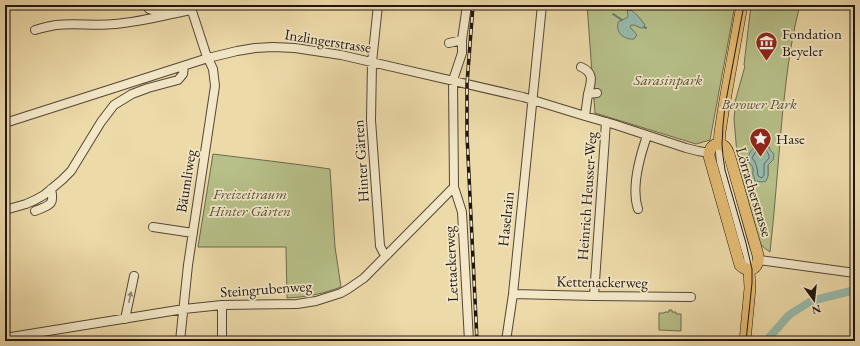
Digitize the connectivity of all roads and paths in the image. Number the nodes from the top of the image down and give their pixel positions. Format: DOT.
graph roads {
  1 [pos="147,5"];
  2 [pos="378,5"];
  3 [pos="467,5"];
  4 [pos="542,5"];
  5 [pos="742,5"];
  6 [pos="190,7"];
  7 [pos="35,30"];
  8 [pos="462,40"];
  9 [pos="449,44"];
  10 [pos="208,58"];
  11 [pos="372,62"];
  12 [pos="184,66"];
  13 [pos="581,67"];
  14 [pos="454,80"];
  15 [pos="597,93"];
  16 [pos="588,94"];
  17 [pos="532,99"];
  18 [pos="584,116"];
  19 [pos="606,122"];
  20 [pos="5,123"];
  21 [pos="648,136"];
  22 [pos="719,144"];
  23 [pos="709,153"];
  24 [pos="454,187"];
  25 [pos="52,189"];
  26 [pos="5,210"];
  27 [pos="638,210"];
  28 [pos="35,211"];
  29 [pos="153,227"];
  30 [pos="193,233"];
  31 [pos="387,255"];
  32 [pos="759,260"];
  33 [pos="749,270"];
  34 [pos="855,273"];
  35 [pos="134,276"];
  36 [pos="513,294"];
  37 [pos="594,296"];
  38 [pos="691,297"];
  39 [pos="222,305"];
  40 [pos="184,309"];
  41 [pos="125,319"];
  42 [pos="5,338"];
  43 [pos="180,341"];
  44 [pos="222,341"];
  45 [pos="469,341"];
  46 [pos="506,341"];
  47 [pos="745,341"];
  1 -- 6 [label="street"];
  2 -- 11 [label="street, Hinter Gärten"];
  3 -- 8 [label="street"];
  4 -- 17 [label="street, Haselrain"];
  5 -- 22 [label="main road"];
  6 -- 7 [label="street"];
  6 -- 10 [label="street, Bäumliweg"];
  8 -- 9 [label="street"];
  8 -- 14 [label="street"];
  10 -- 11 [label="street, Inzlingerstrasse"];
  10 -- 12 [label="street, Inzlingerstrasse"];
  10 -- 30 [label="street, Bäumliweg"];
  11 -- 14 [label="street, Inzlingerstrasse"];
  11 -- 31 [label="street, Hinter Gärten"];
  12 -- 20 [label="street, Inzlingerstrasse"];
  12 -- 25 [label="street"];
  13 -- 16 [label="street"];
  14 -- 17 [label="street, Inzlingerstrasse"];
  14 -- 24 [label="street"];
  15 -- 16 [label="street"];
  16 -- 18 [label="street"];
  17 -- 18 [label="street, Inzlingerstrasse"];
  17 -- 36 [label="street, Haselrain"];
  18 -- 19 [label="street, Inzlingerstrasse"];
  19 -- 21 [label="street, Inzlingerstrasse"];
  19 -- 37 [label="street, Heinrich Heusser-Weg"];
  21 -- 23 [label="street, Inzlingerstrasse"];
  21 -- 27 [label="street"];
  22 -- 23 [label="main road, Lörracherstrasse"];
  22 -- 32 [label="main road, Lörracherstrasse"];
  22 -- 33 [label="street"];
  23 -- 33 [label="main road"];
  24 -- 31 [label="street, Steingrubenweg"];
  24 -- 45 [label="street, Lettackerweg"];
  25 -- 26 [label="street"];
  25 -- 28 [label="street"];
  29 -- 30 [label="street"];
  30 -- 40 [label="street, Bäumliweg"];
  31 -- 39 [label="street, Steingrubenweg"];
  32 -- 33 [label="main road, Lörracherstrasse"];
  32 -- 34 [label="street"];
  33 -- 47 [label="main road"];
  41 -- 35 [label="street, one-way"];
  36 -- 37 [label="street, Kettenackerweg"];
  36 -- 46 [label="street, Haselrain"];
  37 -- 38 [label="street, Kettenackerweg"];
  39 -- 40 [label="street, Steingrubenweg"];
  39 -- 44 [label="street"];
  40 -- 41 [label="street, Steingrubenweg"];
  40 -- 43 [label="street, Bäumliweg"];
  41 -- 42 [label="street, Steingrubenweg"];
}
